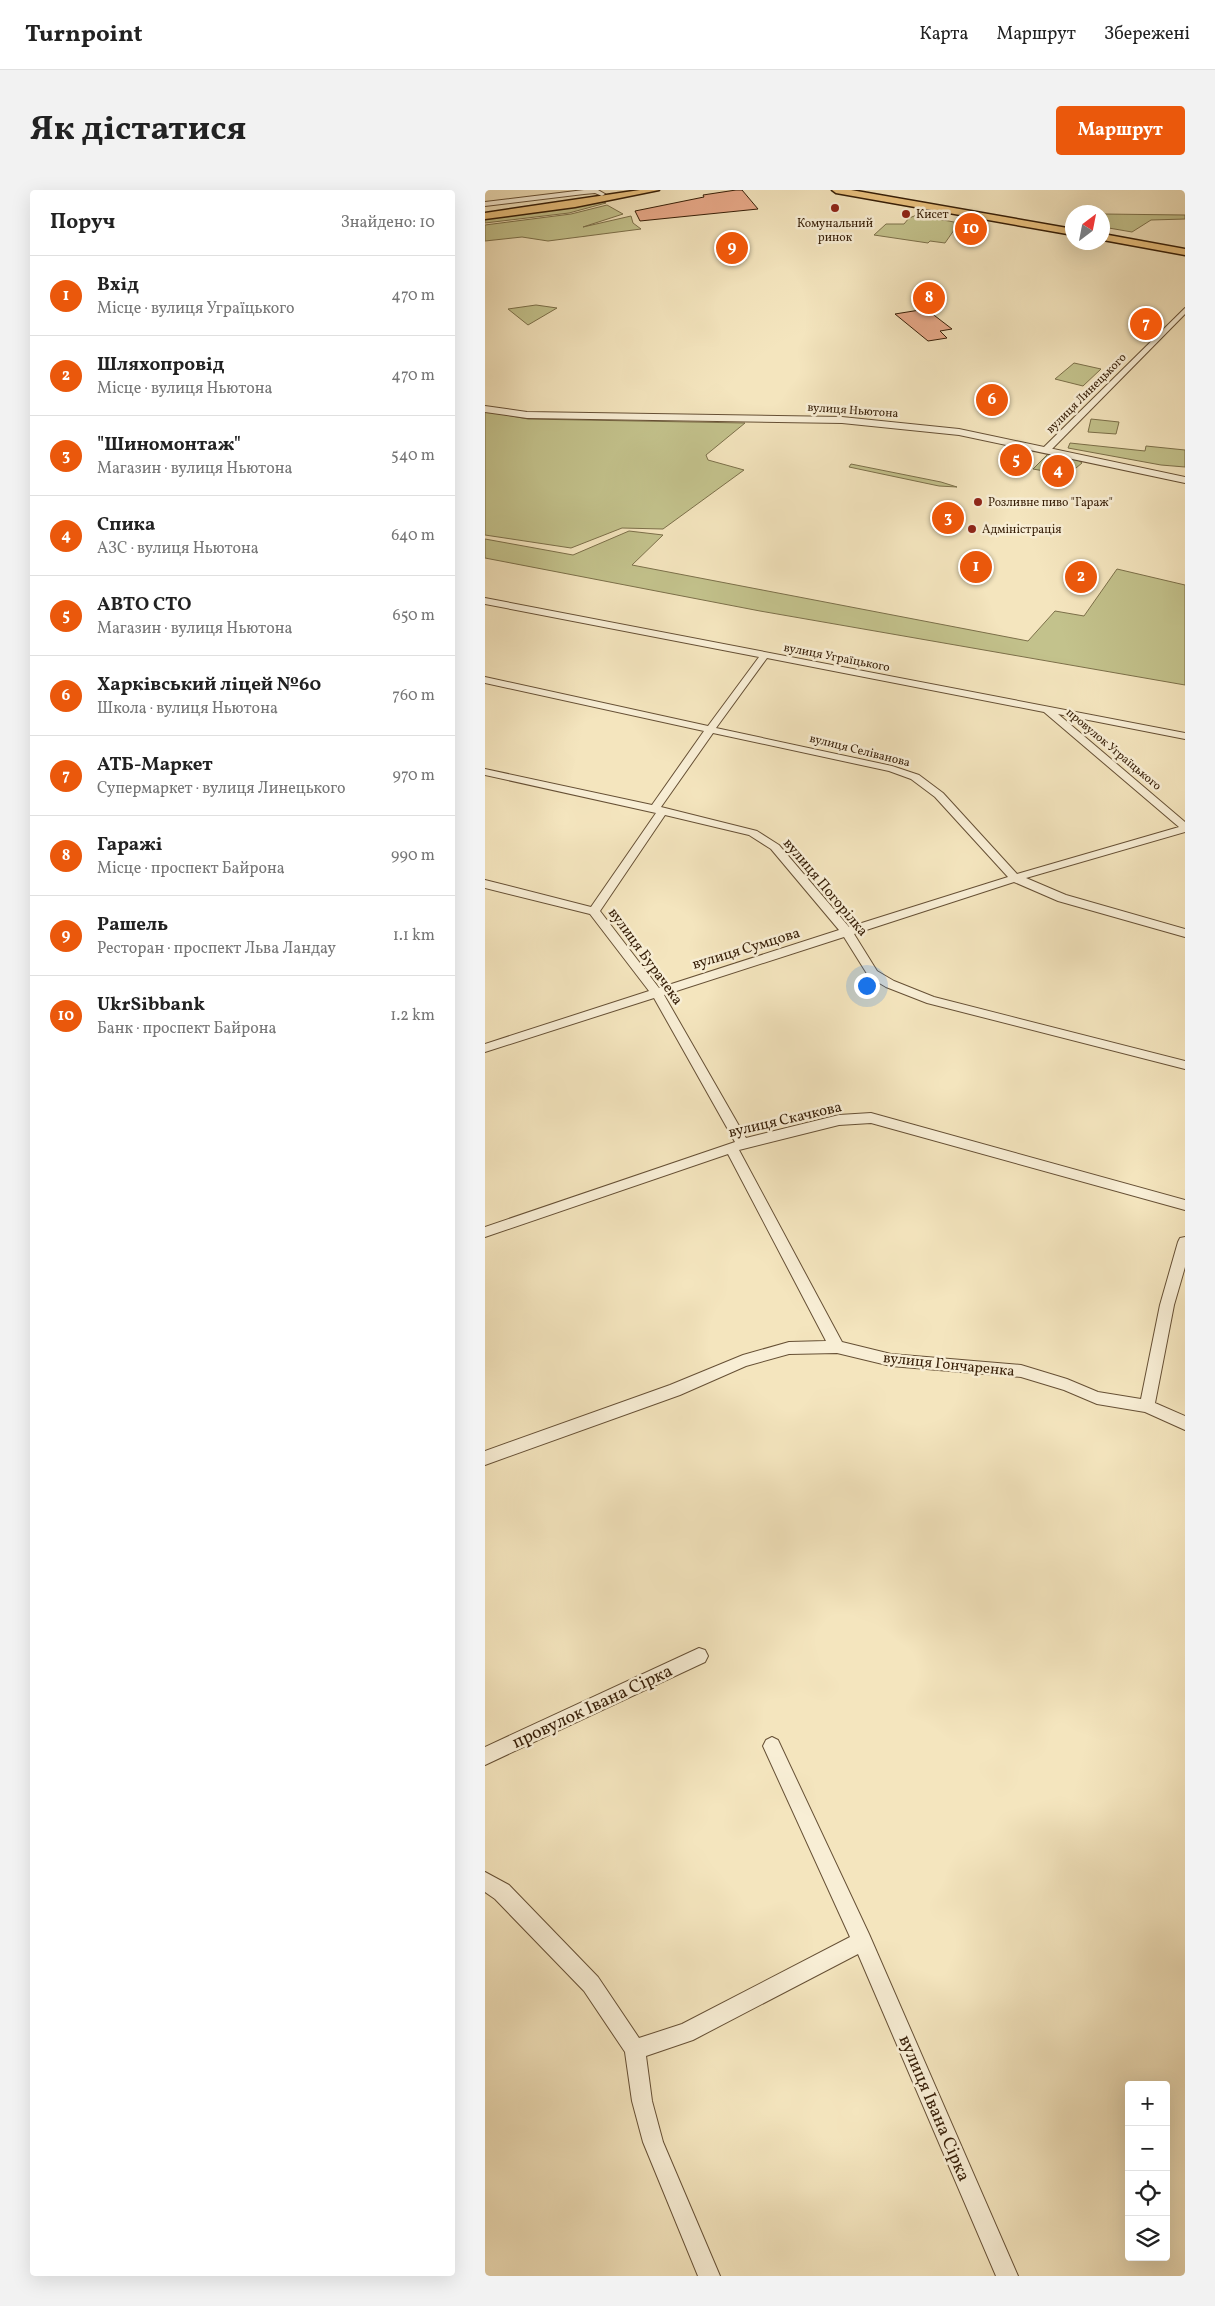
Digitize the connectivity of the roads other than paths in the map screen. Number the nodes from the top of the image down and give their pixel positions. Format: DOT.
graph roads {
  1 [pos="626,190"];
  2 [pos="655,190"];
  3 [pos="836,190"];
  4 [pos="605,197"];
  5 [pos="485,204"];
  6 [pos="485,211"];
  7 [pos="485,216"];
  8 [pos="1065,231"];
  9 [pos="1110,238"];
  10 [pos="1185,252"];
  11 [pos="1185,310"];
  12 [pos="485,409"];
  13 [pos="1046,450"];
  14 [pos="1185,480"];
  15 [pos="485,601"];
  16 [pos="764,656"];
  17 [pos="485,680"];
  18 [pos="1047,710"];
  19 [pos="711,728"];
  20 [pos="1185,736"];
  21 [pos="485,772"];
  22 [pos="659,810"];
  23 [pos="1185,828"];
  24 [pos="1015,878"];
  25 [pos="485,884"];
  26 [pos="594,911"];
  27 [pos="847,932"];
  28 [pos="1185,933"];
  29 [pos="656,992"];
  30 [pos="485,1048"];
  31 [pos="1185,1065"];
  32 [pos="737,1146"];
  33 [pos="1185,1205"];
  34 [pos="485,1232"];
  35 [pos="1185,1242"];
  36 [pos="837,1347"];
  37 [pos="1147,1406"];
  38 [pos="1185,1423"];
  39 [pos="485,1458"];
  40 [pos="699,1656"];
  41 [pos="772,1746"];
  42 [pos="485,1756"];
  43 [pos="485,1881"];
  44 [pos="862,1941"];
  45 [pos="635,2049"];
  46 [pos="709,2276"];
  47 [pos="1007,2276"];
  1 -- 4 [label="main road"];
  2 -- 4 [label="main road"];
  3 -- 8 [label="main road"];
  4 -- 5 [label="street"];
  4 -- 6 [label="main road"];
  4 -- 7 [label="main road"];
  9 -- 10 [label="main road"];
  11 -- 13 [label="street, вулиця Линецького"];
  12 -- 13 [label="street, вулиця Ньютона"];
  13 -- 14 [label="street, вулиця Ньютона"];
  15 -- 16 [label="street, вулиця Уграїцького"];
  16 -- 18 [label="street, вулиця Уграїцького"];
  16 -- 19 [label="street"];
  17 -- 19 [label="street, вулиця Селіванова"];
  18 -- 20 [label="street, вулиця Уграїцького"];
  18 -- 23 [label="street, провулок Уграїцького"];
  19 -- 22 [label="street"];
  19 -- 24 [label="street, вулиця Селіванова"];
  21 -- 22 [label="street, вулиця Погорілка"];
  22 -- 26 [label="street"];
  22 -- 27 [label="street, вулиця Погорілка"];
  23 -- 24 [label="street, провулок Уграїцького"];
  24 -- 27 [label="street, вулиця Сумцова"];
  24 -- 28 [label="street, вулиця Селіванова"];
  25 -- 26 [label="street, вулиця Бурачека"];
  26 -- 29 [label="street, вулиця Бурачека"];
  27 -- 29 [label="street, вулиця Сумцова"];
  27 -- 31 [label="street, вулиця Погорілка"];
  29 -- 30 [label="street, вулиця Сумцова"];
  29 -- 32 [label="street, вулиця Бурачека"];
  32 -- 33 [label="street, вулиця Скачкова"];
  32 -- 34 [label="street, вулиця Скачкова"];
  32 -- 36 [label="street, вулиця Бурачека"];
  35 -- 37 [label="street"];
  36 -- 37 [label="street, вулиця Гончаренка"];
  36 -- 39 [label="street, вулиця Гончаренка"];
  37 -- 38 [label="street, вулиця Гончаренка"];
  40 -- 42 [label="street, провулок Івана Сірка"];
  41 -- 44 [label="street, вулиця Івана Сірка"];
  43 -- 45 [label="street"];
  44 -- 45 [label="street"];
  44 -- 47 [label="street, вулиця Івана Сірка"];
  45 -- 46 [label="street"];
}
